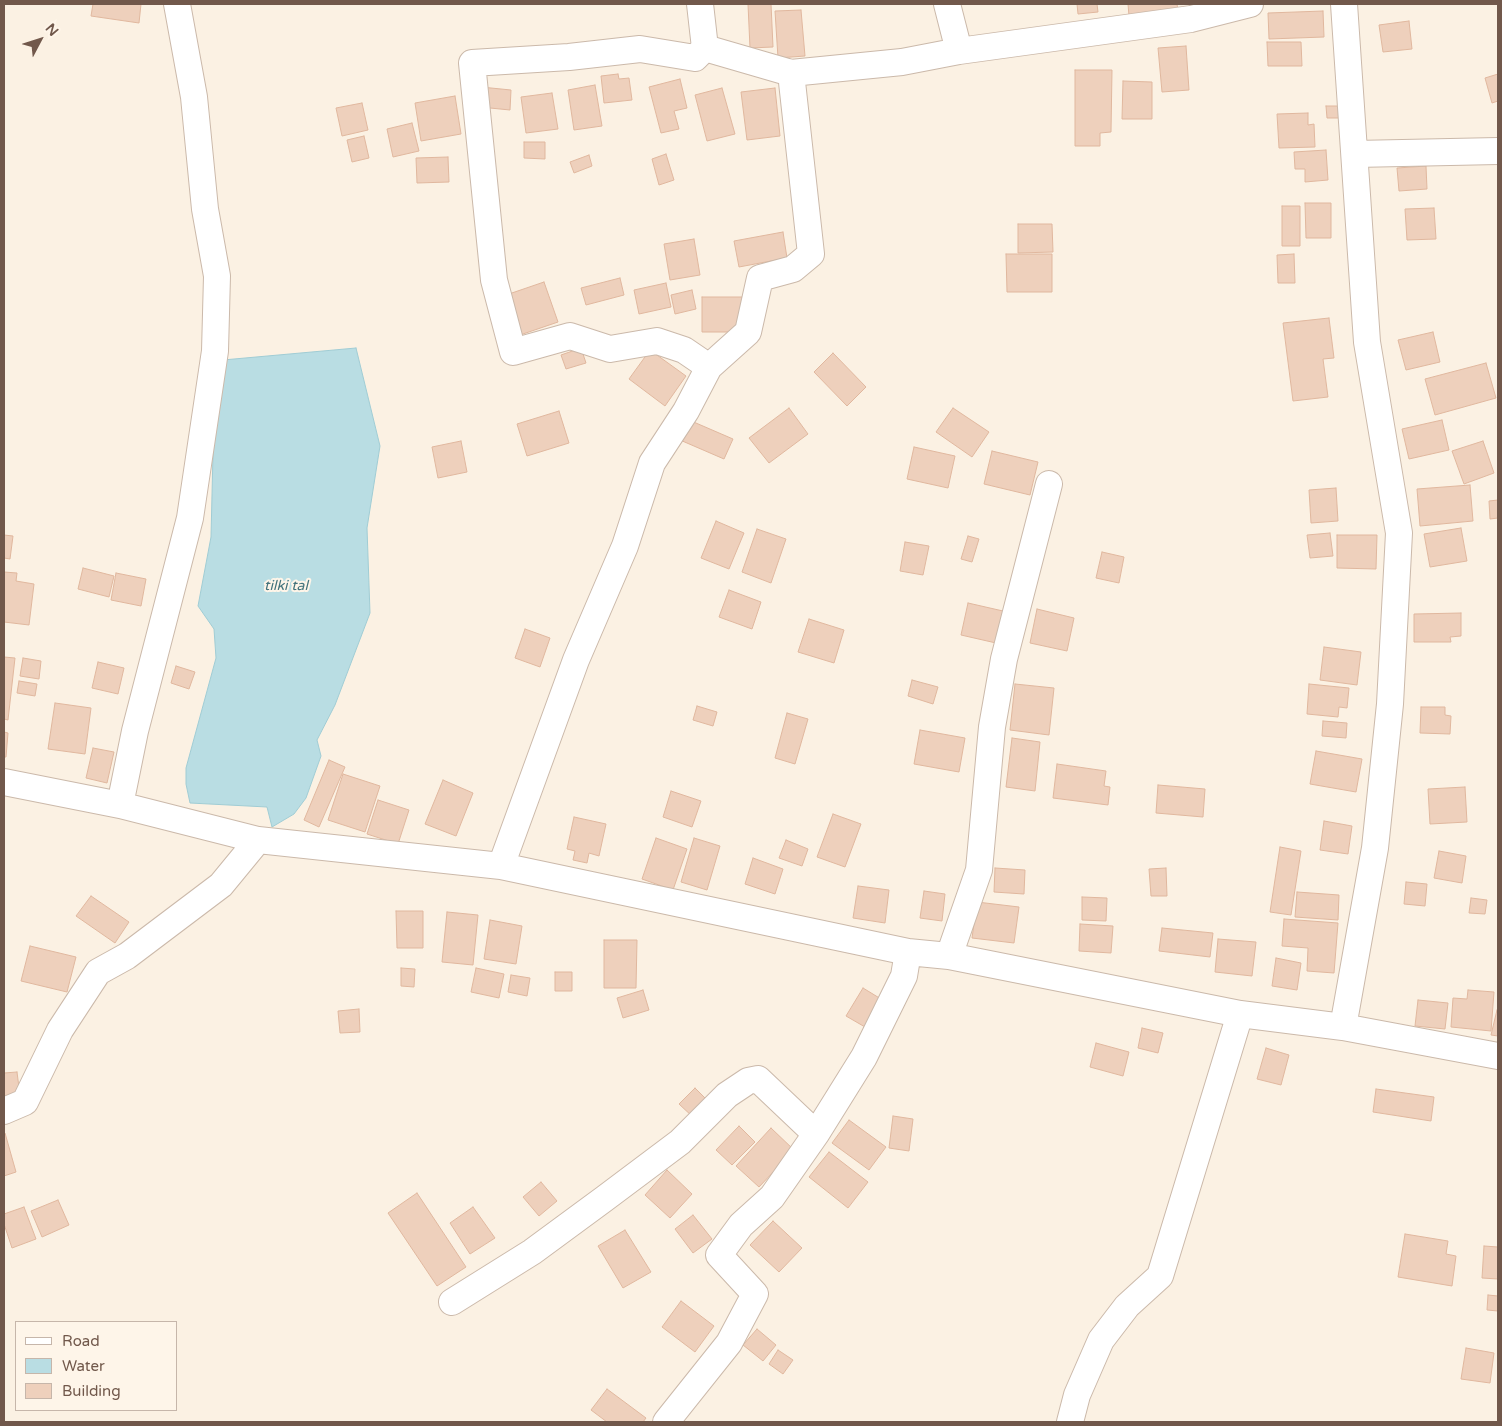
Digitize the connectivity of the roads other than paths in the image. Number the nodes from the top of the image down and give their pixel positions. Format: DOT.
graph roads {
  1 [pos="177,4"];
  2 [pos="700,4"];
  3 [pos="947,4"];
  4 [pos="1250,4"];
  5 [pos="1344,4"];
  6 [pos="705,48"];
  7 [pos="959,51"];
  8 [pos="791,73"];
  9 [pos="1498,150"];
  10 [pos="1355,154"];
  11 [pos="709,367"];
  12 [pos="1049,484"];
  13 [pos="4,782"];
  14 [pos="120,805"];
  15 [pos="258,840"];
  16 [pos="501,866"];
  17 [pos="908,952"];
  18 [pos="949,956"];
  19 [pos="1240,1014"];
  20 [pos="1343,1027"];
  21 [pos="1498,1056"];
  22 [pos="4,1111"];
  23 [pos="816,1134"];
  24 [pos="452,1302"];
  25 [pos="666,1422"];
  26 [pos="1070,1422"];
  1 -- 14 [label="street"];
  2 -- 6 [label="street"];
  3 -- 7 [label="street"];
  4 -- 7 [label="street"];
  5 -- 10 [label="street"];
  6 -- 8 [label="street"];
  6 -- 11 [label="street"];
  7 -- 8 [label="street"];
  8 -- 11 [label="street"];
  9 -- 10 [label="street"];
  10 -- 20 [label="street"];
  11 -- 16 [label="street"];
  12 -- 18 [label="street"];
  13 -- 14 [label="street"];
  14 -- 15 [label="street"];
  15 -- 16 [label="street"];
  15 -- 22 [label="street"];
  16 -- 17 [label="street"];
  17 -- 18 [label="street"];
  17 -- 23 [label="street"];
  18 -- 19 [label="street"];
  19 -- 20 [label="street"];
  19 -- 26 [label="street"];
  20 -- 21 [label="street"];
  23 -- 24 [label="street"];
  23 -- 25 [label="street"];
}
